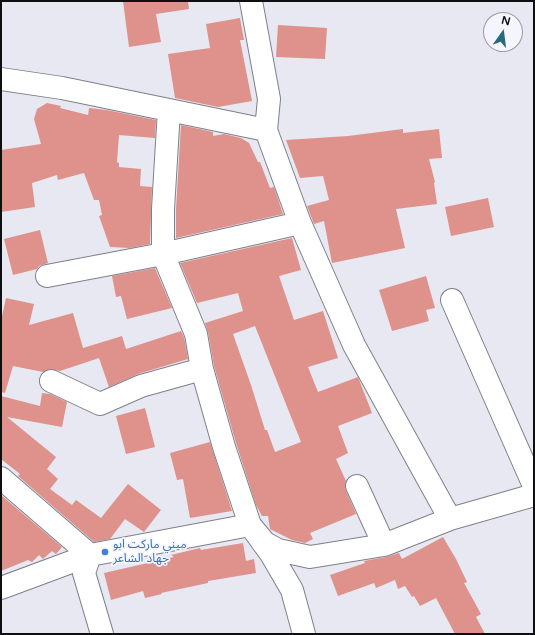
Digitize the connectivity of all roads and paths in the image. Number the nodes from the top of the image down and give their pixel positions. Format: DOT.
graph roads {
  1 [pos="251,1"];
  2 [pos="1,79"];
  3 [pos="169,110"];
  4 [pos="266,130"];
  5 [pos="300,223"];
  6 [pos="163,254"];
  7 [pos="47,276"];
  8 [pos="452,300"];
  9 [pos="202,369"];
  10 [pos="51,380"];
  11 [pos="1,478"];
  12 [pos="357,486"];
  13 [pos="534,486"];
  14 [pos="534,495"];
  15 [pos="450,519"];
  16 [pos="250,525"];
  17 [pos="384,545"];
  18 [pos="90,555"];
  19 [pos="1,588"];
  20 [pos="102,634"];
  21 [pos="304,634"];
  1 -- 4 [label="street"];
  2 -- 3 [label="street"];
  3 -- 4 [label="street"];
  3 -- 6 [label="street"];
  4 -- 5 [label="street"];
  5 -- 6 [label="street"];
  5 -- 15 [label="street"];
  6 -- 7 [label="street"];
  6 -- 9 [label="street"];
  8 -- 13 [label="street"];
  9 -- 10 [label="street"];
  9 -- 16 [label="street"];
  11 -- 18 [label="street"];
  12 -- 17 [label="street"];
  14 -- 15 [label="street"];
  15 -- 17 [label="street"];
  16 -- 17 [label="street"];
  16 -- 18 [label="street"];
  16 -- 21 [label="street"];
  18 -- 19 [label="street"];
  18 -- 20 [label="street"];
}
